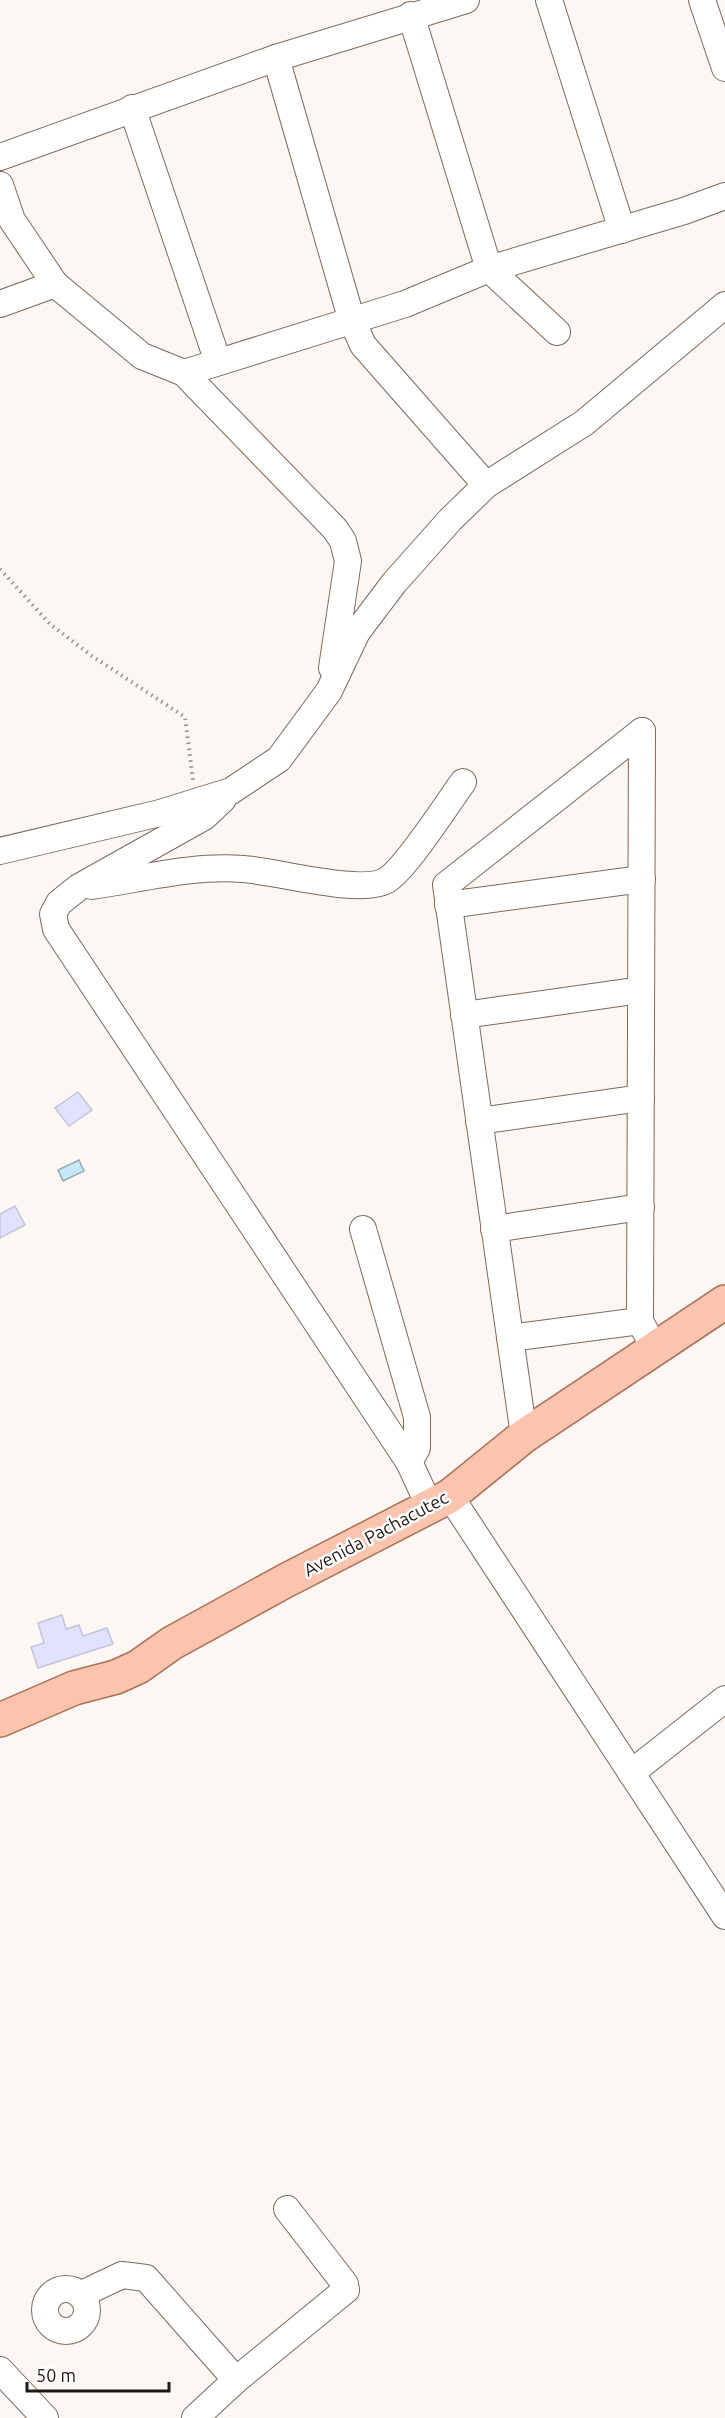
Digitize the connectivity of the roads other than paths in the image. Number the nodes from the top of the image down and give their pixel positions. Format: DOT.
graph roads {
  1 [pos="466,0"];
  2 [pos="549,0"];
  3 [pos="702,0"];
  4 [pos="411,15"];
  5 [pos="276,58"];
  6 [pos="725,68"];
  7 [pos="132,108"];
  8 [pos="0,157"];
  9 [pos="0,185"];
  10 [pos="725,196"];
  11 [pos="622,230"];
  12 [pos="489,269"];
  13 [pos="55,284"];
  14 [pos="0,304"];
  15 [pos="725,305"];
  16 [pos="351,318"];
  17 [pos="556,332"];
  18 [pos="218,362"];
  19 [pos="184,373"];
  20 [pos="486,485"];
  21 [pos="329,691"];
  22 [pos="463,782"];
  23 [pos="231,791"];
  24 [pos="0,851"];
  25 [pos="642,879"];
  26 [pos="79,887"];
  27 [pos="448,905"];
  28 [pos="641,990"];
  29 [pos="464,1015"];
  30 [pos="641,1098"];
  31 [pos="479,1121"];
  32 [pos="641,1207"];
  33 [pos="363,1229"];
  34 [pos="494,1229"];
  35 [pos="725,1302"];
  36 [pos="647,1335"];
  37 [pos="510,1338"];
  38 [pos="524,1436"];
  39 [pos="409,1462"];
  40 [pos="440,1501"];
  41 [pos="725,1699"];
  42 [pos="0,1720"];
  43 [pos="631,1773"];
  44 [pos="725,1916"];
  45 [pos="287,2209"];
  46 [pos="80,2295"];
  47 [pos="0,2370"];
  48 [pos="236,2380"];
  49 [pos="45,2418"];
  50 [pos="195,2418"];
  1 -- 4 [label="street"];
  2 -- 11 [label="street"];
  3 -- 6 [label="street"];
  4 -- 5 [label="street"];
  4 -- 12 [label="street"];
  5 -- 7 [label="street"];
  5 -- 16 [label="street"];
  7 -- 8 [label="street"];
  7 -- 18 [label="street"];
  9 -- 13 [label="street"];
  10 -- 11 [label="street"];
  11 -- 12 [label="street"];
  12 -- 16 [label="street"];
  12 -- 17 [label="street"];
  13 -- 14 [label="street"];
  13 -- 19 [label="street"];
  15 -- 20 [label="street"];
  16 -- 18 [label="street"];
  16 -- 20 [label="street"];
  18 -- 19 [label="street"];
  19 -- 21 [label="street"];
  20 -- 21 [label="street"];
  21 -- 23 [label="street"];
  22 -- 26 [label="street"];
  23 -- 24 [label="street"];
  23 -- 26 [label="street"];
  25 -- 27 [label="street"];
  25 -- 27 [label="street"];
  25 -- 28 [label="street"];
  26 -- 39 [label="street"];
  27 -- 29 [label="street"];
  28 -- 29 [label="street"];
  28 -- 30 [label="street"];
  29 -- 31 [label="street"];
  30 -- 31 [label="street"];
  30 -- 32 [label="street"];
  31 -- 34 [label="street"];
  32 -- 34 [label="street"];
  32 -- 36 [label="street"];
  33 -- 39 [label="street"];
  34 -- 37 [label="street"];
  35 -- 36 [label="main road, Avenida Pachacutec"];
  36 -- 37 [label="street"];
  36 -- 38 [label="main road, Avenida Pachacutec"];
  37 -- 38 [label="street"];
  38 -- 40 [label="main road, Avenida Pachacutec"];
  39 -- 40 [label="street"];
  40 -- 42 [label="main road, Avenida Pachacutec"];
  40 -- 43 [label="street"];
  41 -- 43 [label="street"];
  43 -- 44 [label="street"];
  45 -- 48 [label="street"];
  46 -- 48 [label="street"];
  47 -- 49 [label="street"];
  48 -- 50 [label="street"];
}
